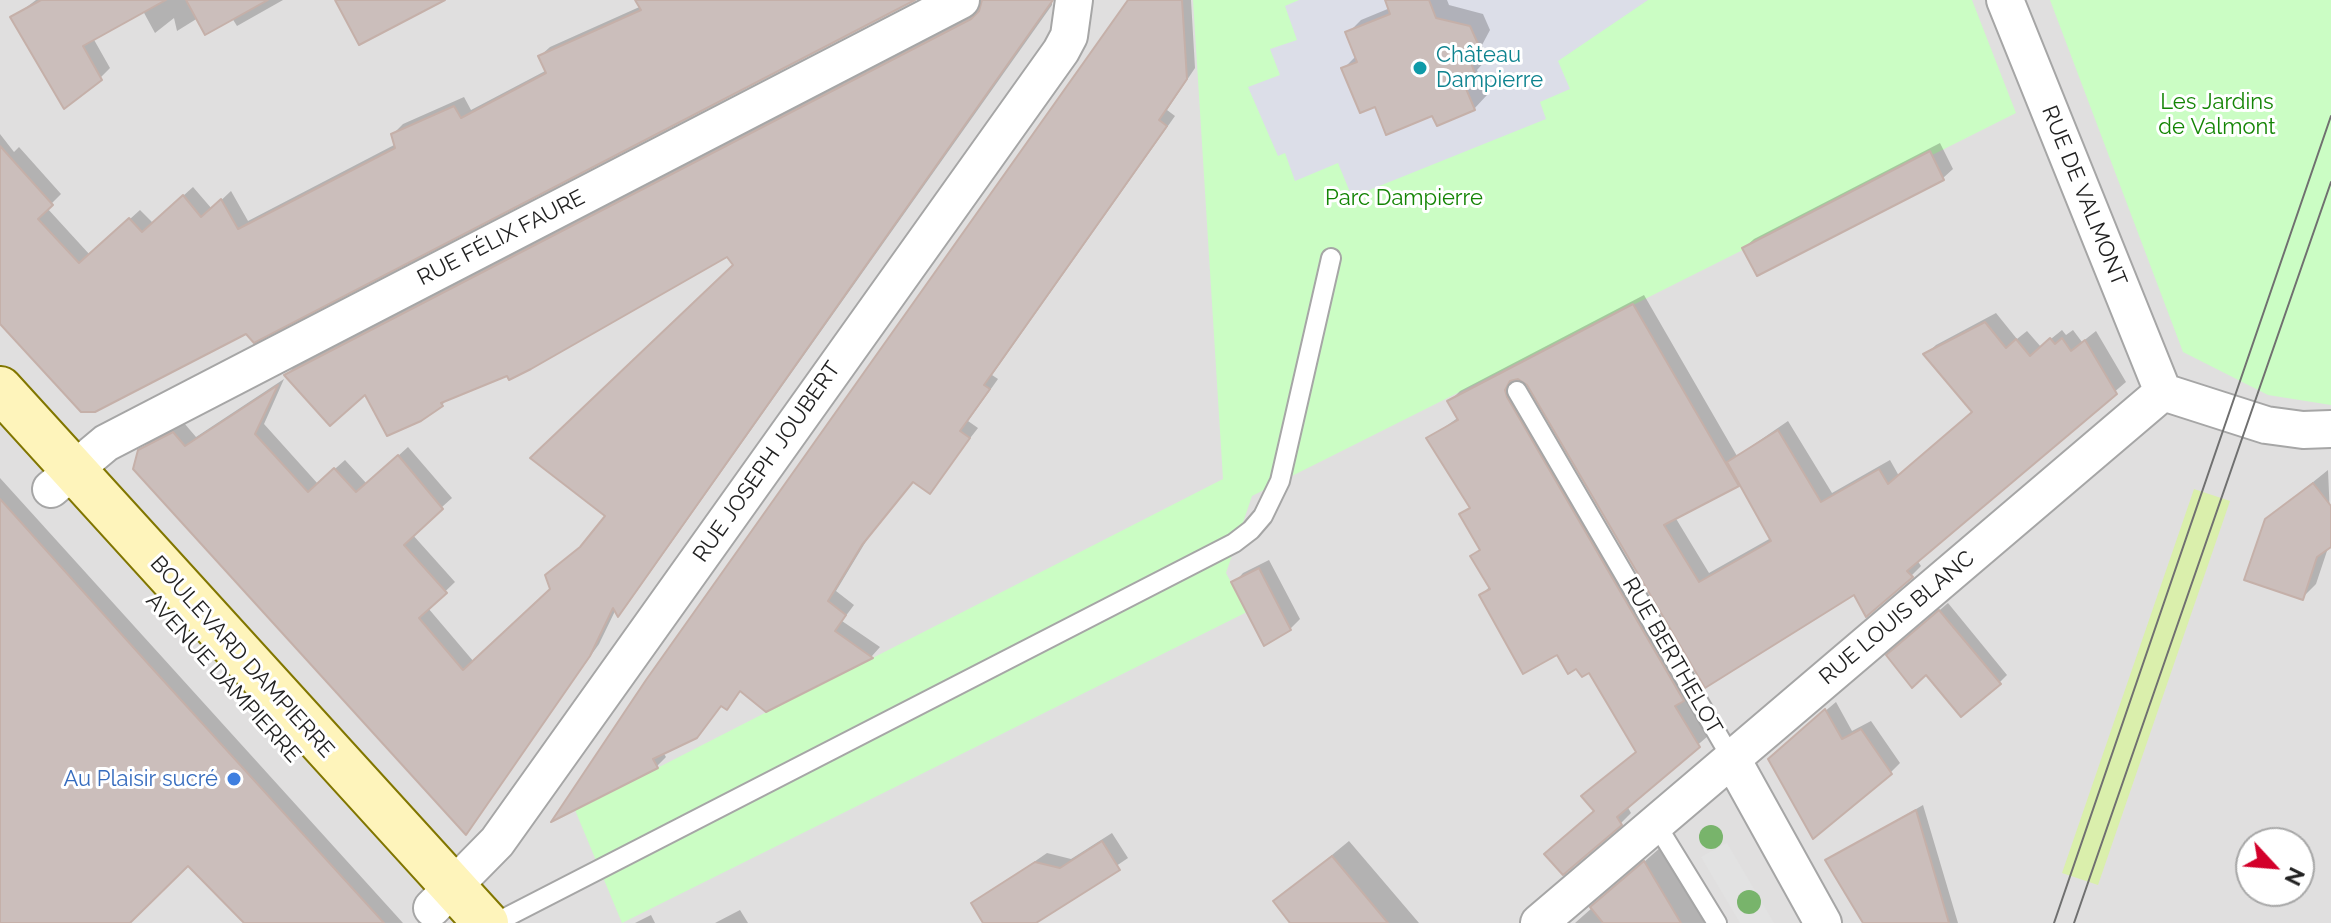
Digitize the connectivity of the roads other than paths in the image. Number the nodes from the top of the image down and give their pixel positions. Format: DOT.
graph roads {
  1 [pos="961,0"];
  2 [pos="1074,0"];
  3 [pos="2005,0"];
  4 [pos="1331,258"];
  5 [pos="0,389"];
  6 [pos="1517,391"];
  7 [pos="2163,392"];
  8 [pos="2331,429"];
  9 [pos="0,433"];
  10 [pos="62,479"];
  11 [pos="1732,759"];
  12 [pos="1656,824"];
  13 [pos="444,906"];
  14 [pos="486,923"];
  15 [pos="495,923"];
  16 [pos="1539,923"];
  17 [pos="1717,923"];
  18 [pos="1823,923"];
  1 -- 10 [label="street, RUE FÉLIX FAURE"];
  2 -- 13 [label="street, RUE JOSEPH JOUBERT"];
  3 -- 7 [label="street, RUE DE VALMONT"];
  4 -- 15 [label="lane"];
  5 -- 10 [label="main road, BOULEVARD DAMPIERRE"];
  6 -- 11 [label="lane, RUE BERTHELOT"];
  7 -- 8 [label="street"];
  7 -- 11 [label="street, RUE LOUIS BLANC"];
  9 -- 10 [label="main road"];
  10 -- 13 [label="main road, BOULEVARD DAMPIERRE"];
  11 -- 12 [label="street, RUE LOUIS BLANC"];
  11 -- 18 [label="street, RUE BERTHELOT"];
  12 -- 16 [label="street, RUE LOUIS BLANC"];
  12 -- 17 [label="lane"];
  13 -- 14 [label="main road, BOULEVARD DAMPIERRE"];
}
